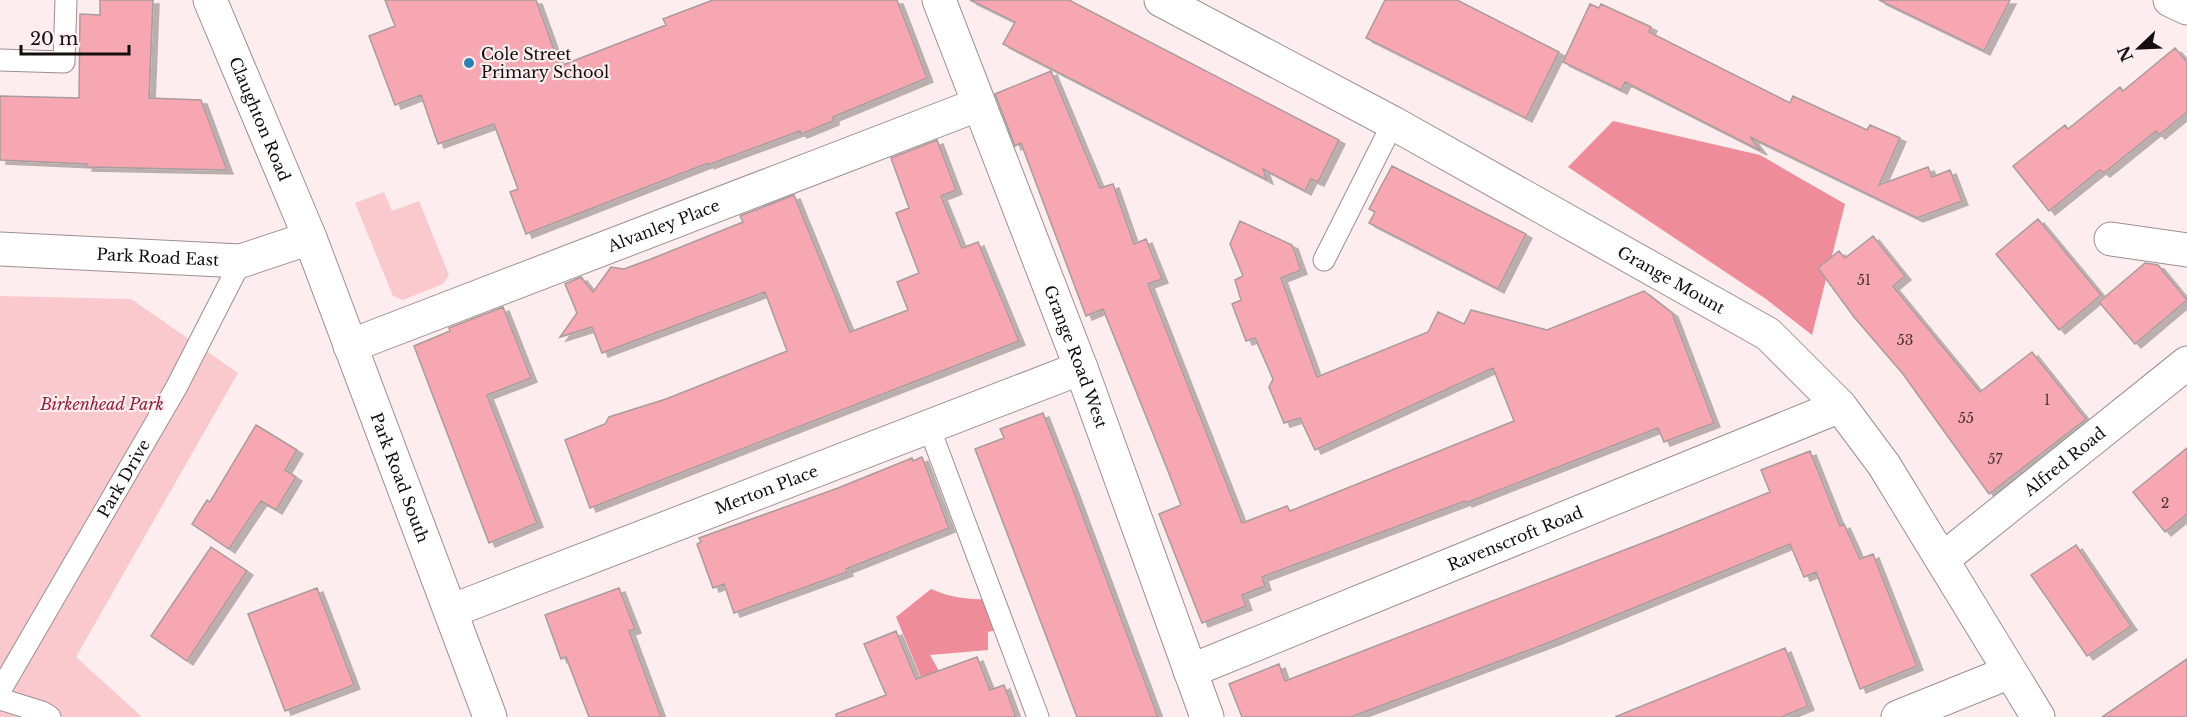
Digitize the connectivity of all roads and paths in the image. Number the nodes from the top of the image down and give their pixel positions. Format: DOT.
graph roads {
  1 [pos="66,0"];
  2 [pos="210,0"];
  3 [pos="939,0"];
  4 [pos="1161,0"];
  5 [pos="2170,0"];
  6 [pos="2187,8"];
  7 [pos="0,60"];
  8 [pos="977,105"];
  9 [pos="1393,123"];
  10 [pos="310,238"];
  11 [pos="2111,239"];
  12 [pos="0,249"];
  13 [pos="2187,250"];
  14 [pos="1324,260"];
  15 [pos="241,261"];
  16 [pos="350,346"];
  17 [pos="2187,363"];
  18 [pos="1081,368"];
  19 [pos="1840,406"];
  20 [pos="929,427"];
  21 [pos="1943,559"];
  22 [pos="450,611"];
  23 [pos="1190,671"];
  24 [pos="2010,672"];
  25 [pos="0,692"];
  26 [pos="0,699"];
  27 [pos="50,717"];
  28 [pos="490,717"];
  29 [pos="1038,717"];
  30 [pos="1207,717"];
  31 [pos="1898,717"];
  32 [pos="2038,717"];
  1 -- 7 [label="lane"];
  2 -- 10 [label="street, Claughton Road"];
  3 -- 8 [label="street, Grange Road West"];
  4 -- 9 [label="street, Grange Mount"];
  5 -- 6 [label="street"];
  8 -- 16 [label="street, Alvanley Place"];
  8 -- 18 [label="street, Grange Road West"];
  9 -- 14 [label="lane"];
  9 -- 19 [label="street, Grange Mount"];
  10 -- 15 [label="street, Park Road East"];
  10 -- 16 [label="street, Park Road South"];
  11 -- 13 [label="street"];
  12 -- 15 [label="street, Park Road East"];
  15 -- 25 [label="lane, Park Drive"];
  16 -- 22 [label="street, Park Road South"];
  17 -- 21 [label="street, Alfred Road"];
  18 -- 20 [label="street, Merton Place"];
  18 -- 23 [label="street, Grange Road West"];
  19 -- 21 [label="street, Grange Mount"];
  19 -- 23 [label="street, Ravenscroft Road"];
  20 -- 22 [label="street, Merton Place"];
  20 -- 29 [label="lane"];
  21 -- 24 [label="street, Grange Mount"];
  22 -- 28 [label="street, Park Road South"];
  23 -- 30 [label="street, Grange Road West"];
  24 -- 31 [label="street"];
  24 -- 32 [label="street, Grange Mount"];
  26 -- 27 [label="lane"];
}
